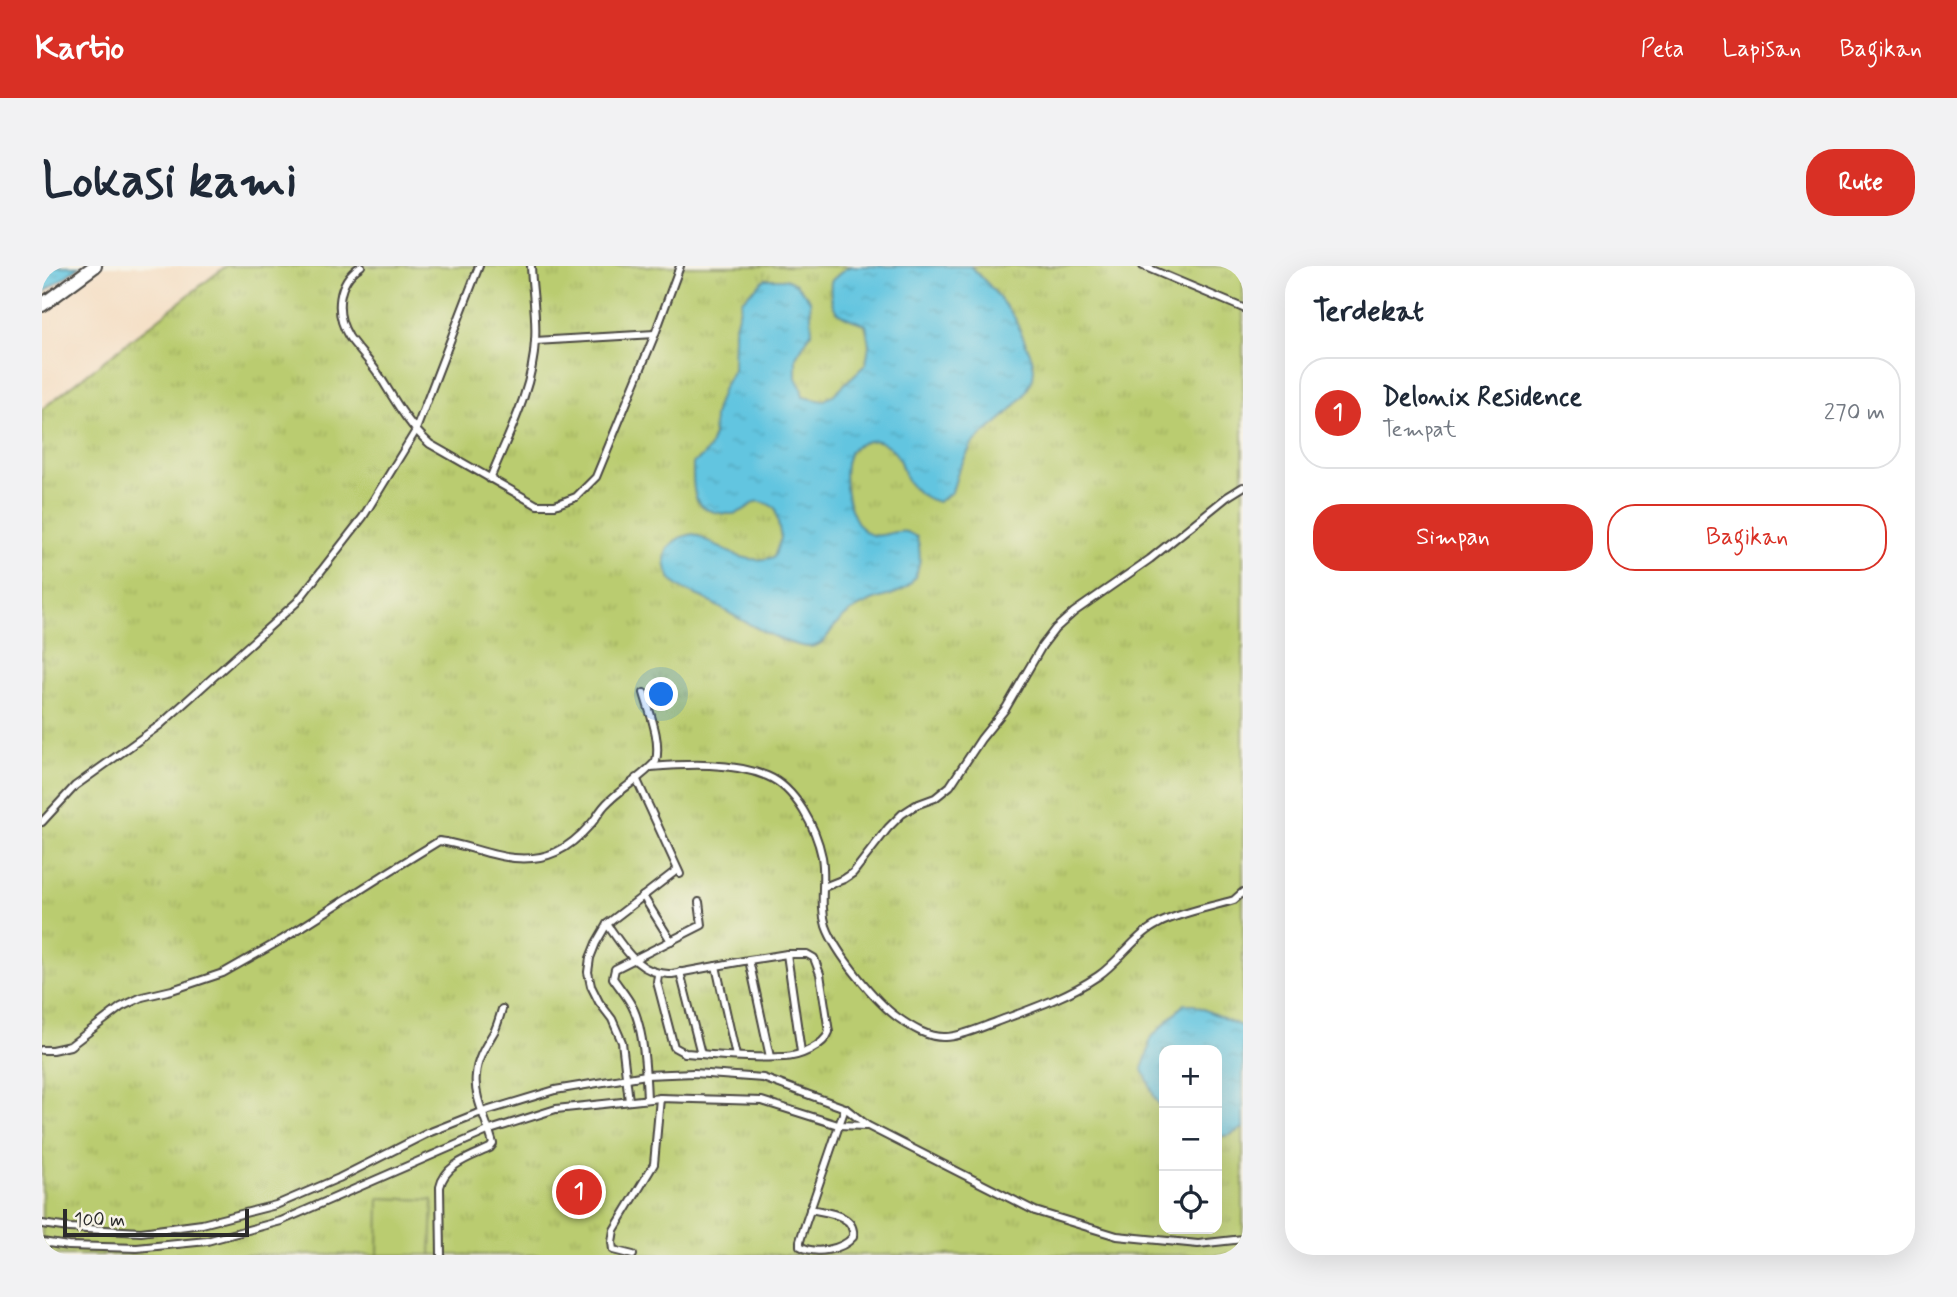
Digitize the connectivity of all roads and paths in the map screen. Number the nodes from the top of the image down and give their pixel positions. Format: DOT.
graph roads {
  1 [pos="95,266"];
  2 [pos="361,266"];
  3 [pos="479,266"];
  4 [pos="531,266"];
  5 [pos="680,266"];
  6 [pos="1143,266"];
  7 [pos="42,305"];
  8 [pos="1243,308"];
  9 [pos="655,334"];
  10 [pos="536,341"];
  11 [pos="415,432"];
  12 [pos="490,479"];
  13 [pos="1243,487"];
  14 [pos="644,693"];
  15 [pos="651,767"];
  16 [pos="636,778"];
  17 [pos="42,822"];
  18 [pos="824,887"];
  19 [pos="1243,892"];
  20 [pos="643,896"];
  21 [pos="1234,900"];
  22 [pos="699,902"];
  23 [pos="1243,905"];
  24 [pos="607,924"];
  25 [pos="671,941"];
  26 [pos="787,954"];
  27 [pos="632,960"];
  28 [pos="749,960"];
  29 [pos="716,966"];
  30 [pos="680,972"];
  31 [pos="658,975"];
  32 [pos="502,1009"];
  33 [pos="42,1050"];
  34 [pos="801,1052"];
  35 [pos="701,1054"];
  36 [pos="736,1056"];
  37 [pos="770,1057"];
  38 [pos="646,1075"];
  39 [pos="628,1078"];
  40 [pos="660,1098"];
  41 [pos="647,1099"];
  42 [pos="629,1101"];
  43 [pos="845,1108"];
  44 [pos="482,1112"];
  45 [pos="838,1125"];
  46 [pos="867,1126"];
  47 [pos="489,1130"];
  48 [pos="810,1209"];
  49 [pos="42,1224"];
  50 [pos="1243,1239"];
  51 [pos="42,1242"];
  52 [pos="441,1255"];
  53 [pos="633,1255"];
  1 -- 7 [label="street"];
  2 -- 11 [label="lane"];
  3 -- 11 [label="lane"];
  4 -- 10 [label="lane"];
  5 -- 9 [label="lane"];
  6 -- 8 [label="lane"];
  9 -- 10 [label="lane"];
  9 -- 12 [label="lane"];
  10 -- 12 [label="lane"];
  11 -- 12 [label="lane"];
  11 -- 17 [label="lane"];
  13 -- 18 [label="lane"];
  14 -- 15 [label="lane"];
  15 -- 16 [label="lane"];
  15 -- 18 [label="lane"];
  16 -- 20 [label="lane"];
  16 -- 33 [label="lane"];
  18 -- 21 [label="lane"];
  19 -- 21 [label="lane"];
  20 -- 24 [label="lane"];
  20 -- 25 [label="lane"];
  21 -- 23 [label="lane"];
  22 -- 25 [label="lane"];
  24 -- 27 [label="lane"];
  24 -- 39 [label="lane"];
  25 -- 27 [label="lane"];
  26 -- 28 [label="lane"];
  26 -- 34 [label="lane"];
  26 -- 34 [label="lane"];
  27 -- 31 [label="lane"];
  27 -- 38 [label="lane"];
  28 -- 29 [label="lane"];
  28 -- 37 [label="lane"];
  29 -- 30 [label="lane"];
  29 -- 36 [label="lane"];
  30 -- 31 [label="lane"];
  30 -- 35 [label="lane"];
  31 -- 35 [label="lane"];
  32 -- 44 [label="lane"];
  34 -- 37 [label="lane"];
  35 -- 36 [label="lane"];
  36 -- 37 [label="lane"];
  38 -- 39 [label="lane"];
  38 -- 41 [label="lane"];
  38 -- 43 [label="lane"];
  39 -- 42 [label="lane"];
  39 -- 44 [label="lane"];
  40 -- 41 [label="lane"];
  40 -- 45 [label="lane"];
  40 -- 53 [label="lane"];
  41 -- 42 [label="lane"];
  42 -- 47 [label="lane"];
  43 -- 45 [label="lane"];
  43 -- 46 [label="lane"];
  44 -- 47 [label="lane"];
  44 -- 49 [label="lane"];
  45 -- 46 [label="lane"];
  45 -- 48 [label="lane"];
  46 -- 50 [label="lane"];
  47 -- 51 [label="lane"];
  47 -- 52 [label="lane"];
  48 -- 48 [label="lane"];
}
